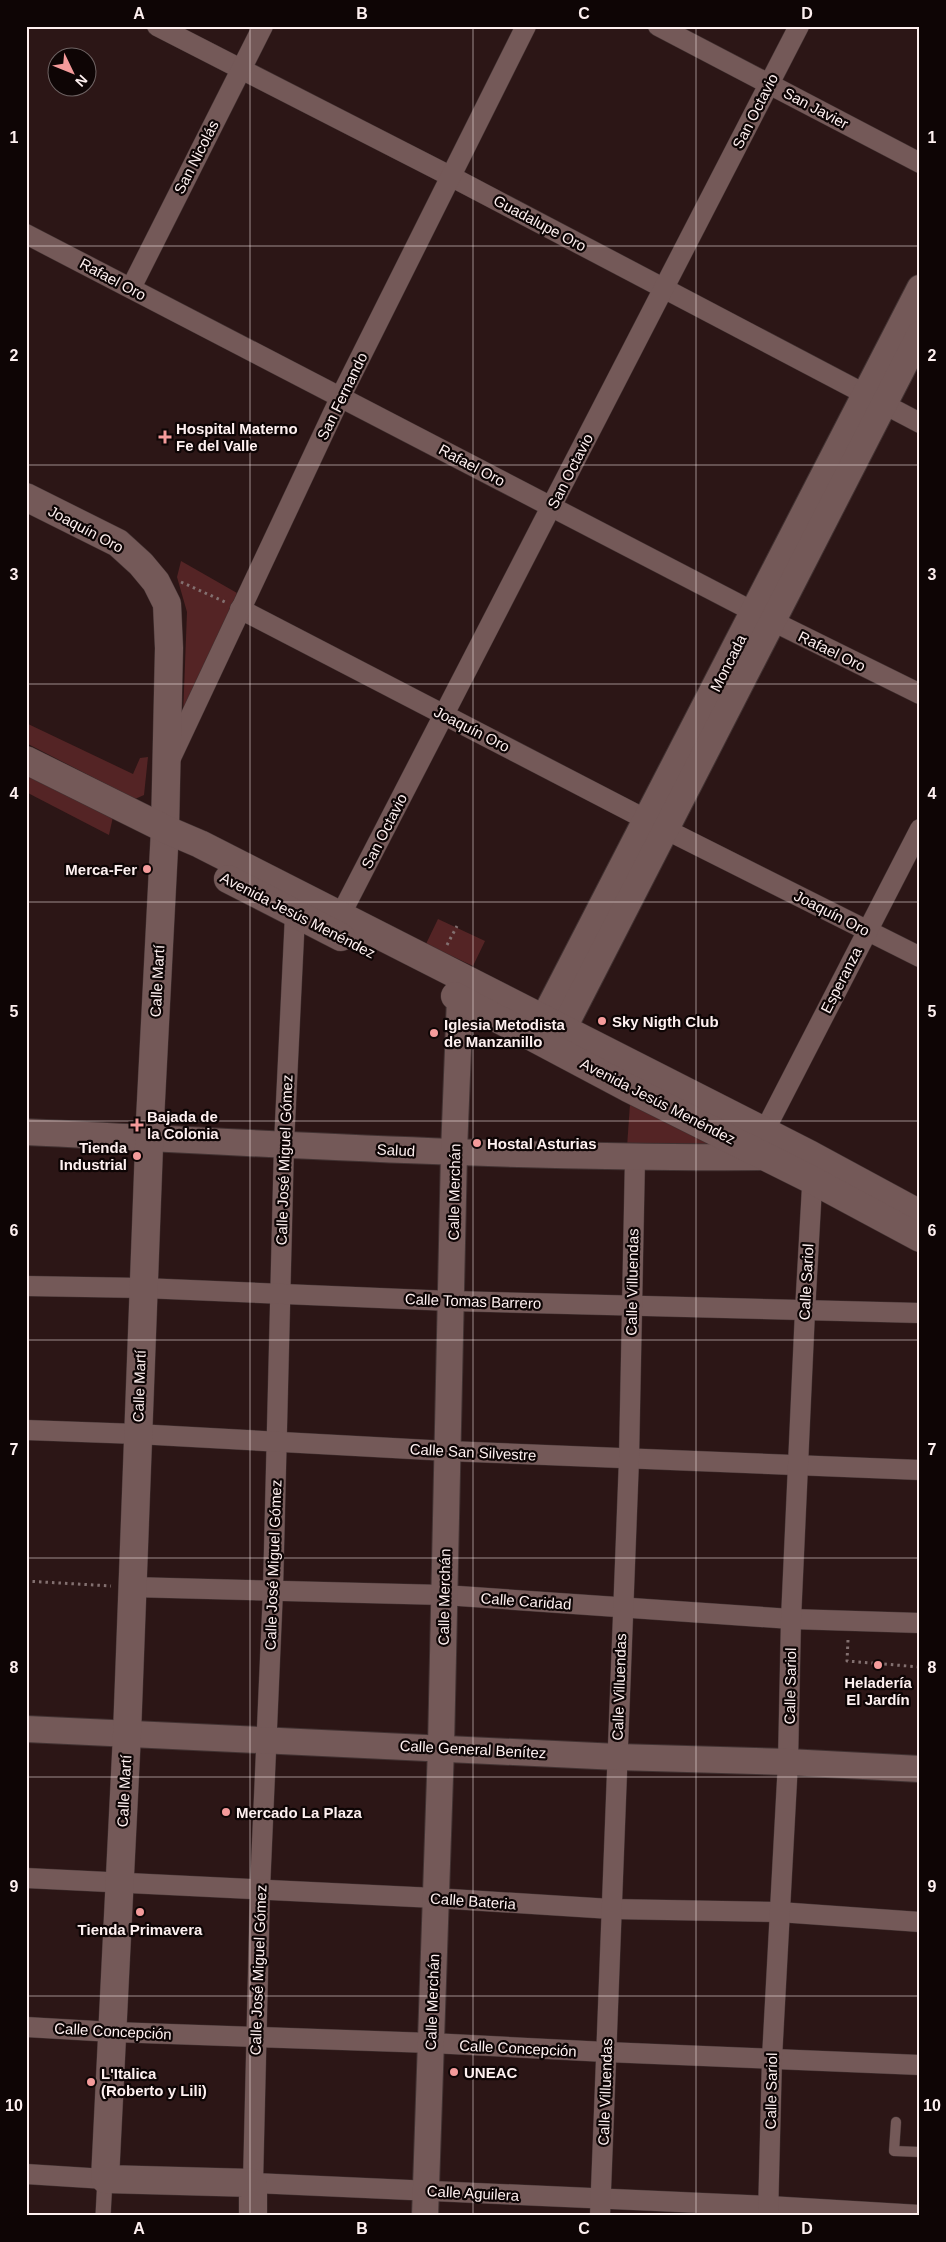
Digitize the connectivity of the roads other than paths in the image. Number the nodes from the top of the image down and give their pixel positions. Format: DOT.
graph roads {
  1 [pos="157,26"];
  2 [pos="263,26"];
  3 [pos="526,26"];
  4 [pos="658,26"];
  5 [pos="799,26"];
  6 [pos="242,68"];
  7 [pos="769,84"];
  8 [pos="920,163"];
  9 [pos="452,177"];
  10 [pos="26,234"];
  11 [pos="130,288"];
  12 [pos="664,288"];
  13 [pos="920,288"];
  14 [pos="920,334"];
  15 [pos="341,396"];
  16 [pos="875,399"];
  17 [pos="920,423"];
  18 [pos="26,498"];
  19 [pos="552,507"];
  20 [pos="142,564"];
  21 [pos="240,609"];
  22 [pos="763,616"];
  23 [pos="920,694"];
  24 [pos="444,715"];
  25 [pos="26,760"];
  26 [pos="166,769"];
  27 [pos="657,824"];
  28 [pos="165,829"];
  29 [pos="920,830"];
  30 [pos="295,915"];
  31 [pos="340,916"];
  32 [pos="867,930"];
  33 [pos="920,957"];
  34 [pos="461,989"];
  35 [pos="549,1032"];
  36 [pos="26,1132"];
  37 [pos="149,1138"];
  38 [pos="284,1144"];
  39 [pos="765,1144"];
  40 [pos="454,1152"];
  41 [pos="635,1158"];
  42 [pos="813,1169"];
  43 [pos="920,1214"];
  44 [pos="920,1238"];
  45 [pos="26,1286"];
  46 [pos="143,1288"];
  47 [pos="280,1294"];
  48 [pos="451,1301"];
  49 [pos="632,1307"];
  50 [pos="805,1311"];
  51 [pos="920,1313"];
  52 [pos="26,1430"];
  53 [pos="137,1434"];
  54 [pos="277,1442"];
  55 [pos="448,1451"];
  56 [pos="628,1459"];
  57 [pos="798,1464"];
  58 [pos="920,1470"];
  59 [pos="131,1587"];
  60 [pos="274,1590"];
  61 [pos="444,1595"];
  62 [pos="622,1608"];
  63 [pos="791,1619"];
  64 [pos="920,1623"];
  65 [pos="26,1729"];
  66 [pos="127,1734"];
  67 [pos="266,1740"];
  68 [pos="441,1747"];
  69 [pos="618,1757"];
  70 [pos="788,1762"];
  71 [pos="920,1769"];
  72 [pos="26,1878"];
  73 [pos="118,1884"];
  74 [pos="260,1889"];
  75 [pos="435,1898"];
  76 [pos="611,1909"];
  77 [pos="779,1912"];
  78 [pos="920,1922"];
  79 [pos="26,2027"];
  80 [pos="112,2032"];
  81 [pos="255,2038"];
  82 [pos="431,2043"];
  83 [pos="606,2052"];
  84 [pos="772,2058"];
  85 [pos="920,2065"];
  86 [pos="896,2122"];
  87 [pos="920,2152"];
  88 [pos="26,2174"];
  89 [pos="104,2179"];
  90 [pos="254,2183"];
  91 [pos="426,2203"];
  92 [pos="601,2208"];
  93 [pos="768,2211"];
  94 [pos="920,2215"];
  95 [pos="103,2216"];
  96 [pos="253,2216"];
  1 -- 6 [label="street, Guadalupe Oro"];
  2 -- 6 [label="street, San Nicolás"];
  3 -- 9 [label="street, San Fernando"];
  4 -- 7 [label="street, San Javier"];
  5 -- 7 [label="street, San Octavio"];
  6 -- 9 [label="street, Guadalupe Oro"];
  6 -- 11 [label="street, San Nicolás"];
  7 -- 8 [label="street, San Javier"];
  7 -- 12 [label="street, San Octavio"];
  9 -- 12 [label="street, Guadalupe Oro"];
  9 -- 15 [label="street, San Fernando"];
  10 -- 11 [label="street, Rafael Oro"];
  11 -- 15 [label="street, Rafael Oro"];
  12 -- 16 [label="street, Guadalupe Oro"];
  12 -- 19 [label="street, San Octavio"];
  13 -- 16 [label="street, Moncada"];
  14 -- 16 [label="street, Moncada"];
  15 -- 19 [label="street, Rafael Oro"];
  15 -- 21 [label="street, San Fernando"];
  16 -- 17 [label="street, Guadalupe Oro"];
  16 -- 22 [label="street, Moncada"];
  18 -- 20 [label="main road, Joaquín Oro"];
  19 -- 22 [label="street, Rafael Oro"];
  19 -- 24 [label="street, San Octavio"];
  20 -- 26 [label="main road, Calle Martí"];
  21 -- 24 [label="street, Joaquín Oro"];
  21 -- 26 [label="street, San Fernando"];
  22 -- 23 [label="street, Rafael Oro"];
  22 -- 27 [label="street, Moncada"];
  24 -- 27 [label="street, Joaquín Oro"];
  24 -- 31 [label="street, San Octavio"];
  25 -- 28 [label="main road, Avenida Jesús Menéndez"];
  26 -- 28 [label="main road, Calle Martí"];
  27 -- 32 [label="street, Joaquín Oro"];
  27 -- 35 [label="street, Moncada"];
  28 -- 30 [label="main road, Avenida Jesús Menéndez"];
  28 -- 31 [label="main road, Avenida Jesús Menéndez"];
  28 -- 37 [label="main road, Calle Martí"];
  29 -- 32 [label="street, Esperanza"];
  30 -- 34 [label="main road, Avenida Jesús Menéndez"];
  30 -- 38 [label="street, Calle José Miguel Gómez"];
  31 -- 34 [label="main road, Avenida Jesús Menéndez"];
  32 -- 33 [label="street, Joaquín Oro"];
  32 -- 39 [label="street, Esperanza"];
  34 -- 35 [label="main road, Avenida Jesús Menéndez"];
  34 -- 40 [label="street, Calle Merchán"];
  35 -- 39 [label="main road, Avenida Jesús Menéndez"];
  36 -- 37 [label="street, Salud"];
  37 -- 38 [label="street, Salud"];
  37 -- 46 [label="main road, Calle Martí"];
  38 -- 40 [label="street, Salud"];
  38 -- 47 [label="street, Calle José Miguel Gómez"];
  39 -- 41 [label="street, Salud"];
  39 -- 42 [label="main road, Avenida Jesús Menéndez"];
  40 -- 41 [label="street, Salud"];
  40 -- 48 [label="street, Calle Merchán"];
  41 -- 49 [label="street, Calle Villuendas"];
  42 -- 43 [label="main road, Avenida Jesús Menéndez"];
  42 -- 44 [label="main road, Avenida Jesús Menéndez"];
  42 -- 50 [label="street, Calle Sariol"];
  45 -- 46 [label="street, Calle Tomas Barrero"];
  46 -- 47 [label="street, Calle Tomas Barrero"];
  46 -- 53 [label="main road, Calle Martí"];
  47 -- 48 [label="street, Calle Tomas Barrero"];
  47 -- 54 [label="street, Calle José Miguel Gómez"];
  48 -- 49 [label="street, Calle Tomas Barrero"];
  48 -- 55 [label="street, Calle Merchán"];
  49 -- 50 [label="street, Calle Tomas Barrero"];
  49 -- 56 [label="street, Calle Villuendas"];
  50 -- 51 [label="street, Calle Tomas Barrero"];
  50 -- 57 [label="street, Calle Sariol"];
  52 -- 53 [label="street, Calle San Silvestre"];
  53 -- 54 [label="street, Calle San Silvestre"];
  53 -- 59 [label="main road, Calle Martí"];
  54 -- 55 [label="street, Calle San Silvestre"];
  54 -- 60 [label="street, Calle José Miguel Gómez"];
  55 -- 56 [label="street, Calle San Silvestre"];
  55 -- 61 [label="street, Calle Merchán"];
  56 -- 57 [label="street, Calle San Silvestre"];
  56 -- 62 [label="street, Calle Villuendas"];
  57 -- 58 [label="street, Calle San Silvestre"];
  57 -- 63 [label="street, Calle Sariol"];
  59 -- 60 [label="street, Calle Caridad"];
  59 -- 66 [label="main road, Calle Martí"];
  60 -- 61 [label="street, Calle Caridad"];
  60 -- 67 [label="street, Calle José Miguel Gómez"];
  61 -- 62 [label="street, Calle Caridad"];
  61 -- 68 [label="street, Calle Merchán"];
  62 -- 63 [label="street, Calle Caridad"];
  62 -- 69 [label="street, Calle Villuendas"];
  63 -- 64 [label="street, Calle Caridad"];
  63 -- 70 [label="street, Calle Sariol"];
  65 -- 66 [label="street, Calle General Benítez"];
  66 -- 67 [label="street, Calle General Benítez"];
  66 -- 73 [label="main road, Calle Martí"];
  67 -- 68 [label="street, Calle General Benítez"];
  67 -- 74 [label="street, Calle José Miguel Gómez"];
  68 -- 69 [label="street, Calle General Benítez"];
  68 -- 75 [label="street, Calle Merchán"];
  69 -- 70 [label="street, Calle General Benítez"];
  69 -- 76 [label="street, Calle Villuendas"];
  70 -- 71 [label="street, Calle General Benítez"];
  70 -- 77 [label="street, Calle Sariol"];
  72 -- 73 [label="street, Calle Bateria"];
  73 -- 74 [label="street, Calle Bateria"];
  73 -- 80 [label="main road, Calle Martí"];
  74 -- 75 [label="street, Calle Bateria"];
  74 -- 81 [label="street, Calle José Miguel Gómez"];
  75 -- 76 [label="street, Calle Bateria"];
  75 -- 82 [label="street, Calle Merchán"];
  76 -- 77 [label="street, Calle Bateria"];
  76 -- 83 [label="street, Calle Villuendas"];
  77 -- 78 [label="street, Calle Bateria"];
  77 -- 84 [label="street, Calle Sariol"];
  79 -- 80 [label="street, Calle Concepción"];
  80 -- 81 [label="street, Calle Concepción"];
  80 -- 89 [label="main road, Calle Martí"];
  81 -- 82 [label="street, Calle Concepción"];
  81 -- 90 [label="street, Calle José Miguel Gómez"];
  82 -- 83 [label="street, Calle Concepción"];
  82 -- 91 [label="street, Calle Merchán"];
  83 -- 84 [label="street, Calle Concepción"];
  83 -- 92 [label="street, Calle Villuendas"];
  84 -- 85 [label="street, Calle Concepción"];
  84 -- 93 [label="street, Calle Sariol"];
  86 -- 87 [label="lane"];
  88 -- 89 [label="street, Calle Aguilera"];
  89 -- 90 [label="main road, Calle Aguilera"];
  89 -- 95 [label="street, Calle Martí"];
  90 -- 91 [label="street, Calle Aguilera"];
  90 -- 96 [label="main road, Calle José Miguel Gómez"];
  91 -- 92 [label="street, Calle Aguilera"];
  92 -- 93 [label="street, Calle Aguilera"];
  93 -- 94 [label="street, Calle Aguilera"];
}
